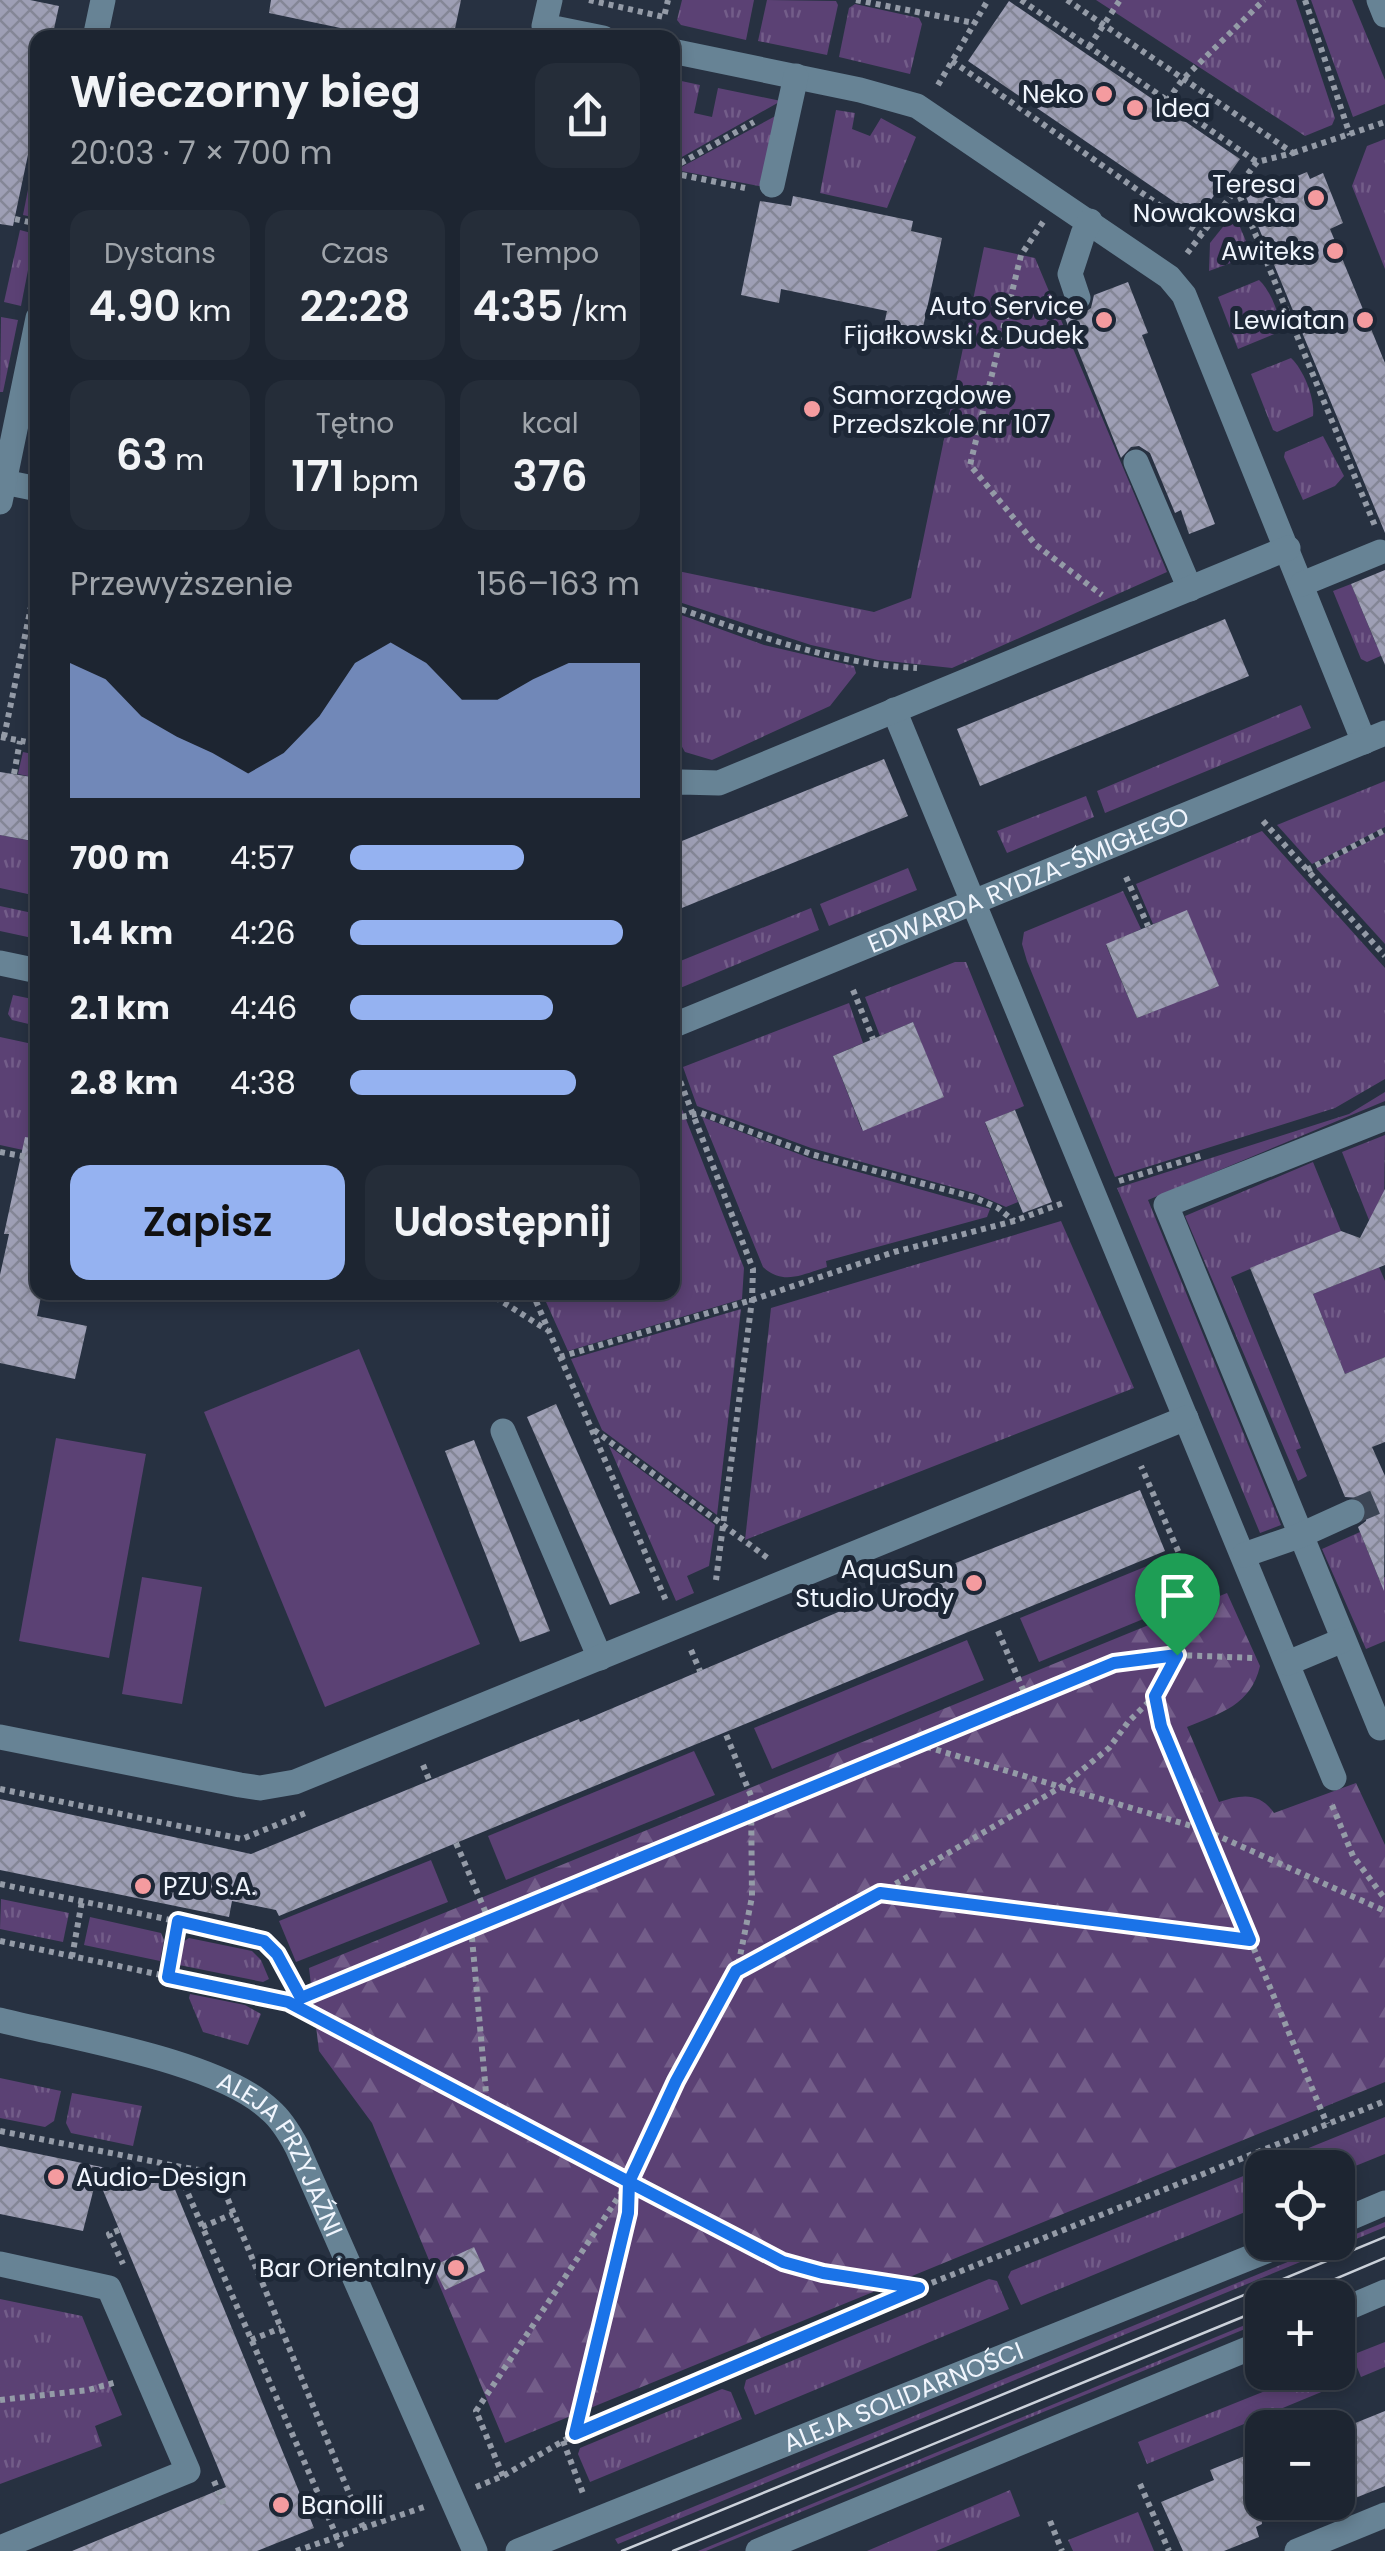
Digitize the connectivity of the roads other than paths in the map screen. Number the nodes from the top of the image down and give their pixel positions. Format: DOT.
graph roads {
  1 [pos="103,0"];
  2 [pos="550,0"];
  3 [pos="1379,0"];
  4 [pos="1385,15"];
  5 [pos="97,30"];
  6 [pos="564,30"];
  7 [pos="680,53"];
  8 [pos="796,76"];
  9 [pos="761,187"];
  10 [pos="1090,222"];
  11 [pos="1078,298"];
  12 [pos="30,357"];
  13 [pos="1136,462"];
  14 [pos="30,490"];
  15 [pos="2,492"];
  16 [pos="1288,548"];
  17 [pos="1380,552"];
  18 [pos="1302,584"];
  19 [pos="1190,589"];
  20 [pos="894,710"];
  21 [pos="1374,737"];
  22 [pos="680,777"];
  23 [pos="976,902"];
  24 [pos="0,964"];
  25 [pos="30,970"];
  26 [pos="680,1023"];
  27 [pos="1385,1118"];
  28 [pos="1186,1418"];
  29 [pos="503,1431"];
  30 [pos="1352,1512"];
  31 [pos="1300,1536"];
  32 [pos="1244,1555"];
  33 [pos="1343,1640"];
  34 [pos="600,1658"];
  35 [pos="1275,1660"];
  36 [pos="1385,1726"];
  37 [pos="0,1737"];
  38 [pos="1334,1778"];
  39 [pos="0,2020"];
  40 [pos="1385,2203"];
  41 [pos="1355,2216"];
  42 [pos="1245,2260"];
  43 [pos="0,2264"];
  44 [pos="1385,2292"];
  45 [pos="1355,2305"];
  46 [pos="1245,2349"];
  47 [pos="1385,2515"];
  48 [pos="0,2548"];
  49 [pos="475,2551"];
  50 [pos="518,2551"];
  51 [pos="758,2551"];
  52 [pos="1297,2551"];
  1 -- 5 [label="street"];
  2 -- 6 [label="street"];
  3 -- 4 [label="street"];
  7 -- 8 [label="street"];
  8 -- 9 [label="street"];
  8 -- 10 [label="street"];
  10 -- 11 [label="street"];
  10 -- 16 [label="street"];
  12 -- 15 [label="street"];
  13 -- 19 [label="street"];
  14 -- 15 [label="street"];
  16 -- 18 [label="street"];
  16 -- 19 [label="street"];
  17 -- 18 [label="street"];
  18 -- 21 [label="street"];
  19 -- 20 [label="street"];
  20 -- 22 [label="street"];
  20 -- 23 [label="street"];
  21 -- 23 [label="street, EDWARDA RYDZA-ŚMIGŁEGO"];
  23 -- 26 [label="street, EDWARDA RYDZA-ŚMIGŁEGO"];
  23 -- 28 [label="street"];
  24 -- 25 [label="street"];
  27 -- 31 [label="street"];
  28 -- 32 [label="street"];
  28 -- 34 [label="street"];
  29 -- 34 [label="street"];
  30 -- 31 [label="street"];
  31 -- 32 [label="street"];
  31 -- 33 [label="street"];
  32 -- 35 [label="street"];
  33 -- 35 [label="street"];
  33 -- 36 [label="street"];
  34 -- 37 [label="street"];
  35 -- 38 [label="street"];
  39 -- 49 [label="street, ALEJA PRZYJAŹNI"];
  40 -- 41 [label="street"];
  42 -- 50 [label="street, ALEJA SOLIDARNOŚCI"];
  43 -- 48 [label="street"];
  44 -- 45 [label="street"];
  46 -- 51 [label="street"];
  47 -- 52 [label="street"];
}
